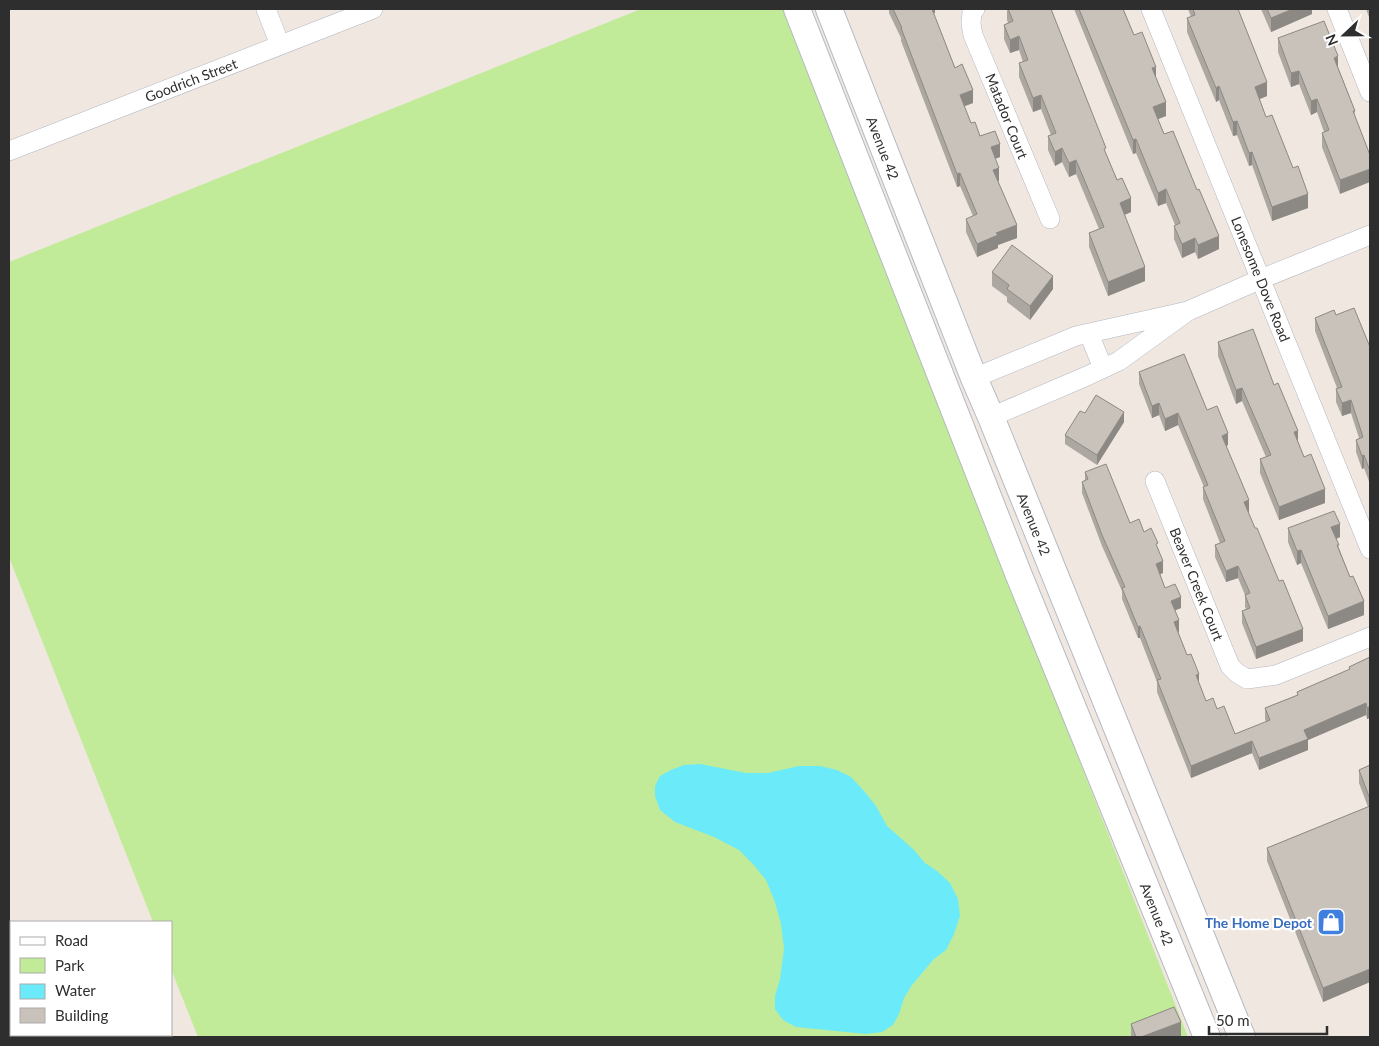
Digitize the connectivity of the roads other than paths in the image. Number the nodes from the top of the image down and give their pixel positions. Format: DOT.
graph roads {
  1 [pos="266,9"];
  2 [pos="373,9"];
  3 [pos="797,9"];
  4 [pos="829,9"];
  5 [pos="1151,9"];
  6 [pos="1337,9"];
  7 [pos="974,11"];
  8 [pos="280,45"];
  9 [pos="1370,92"];
  10 [pos="9,151"];
  11 [pos="1050,219"];
  12 [pos="1370,235"];
  13 [pos="899,268"];
  14 [pos="1261,279"];
  15 [pos="1188,311"];
  16 [pos="1089,334"];
  17 [pos="1103,368"];
  18 [pos="974,378"];
  19 [pos="991,418"];
  20 [pos="1155,481"];
  21 [pos="1370,549"];
  22 [pos="1370,637"];
  23 [pos="1207,1037"];
  24 [pos="1242,1037"];
  1 -- 8 [label="street"];
  2 -- 8 [label="street, Goodrich Street"];
  3 -- 13 [label="street, Avenue 42"];
  4 -- 18 [label="street, Avenue 42"];
  5 -- 14 [label="street, Lonesome Dove Road"];
  6 -- 9 [label="street"];
  7 -- 11 [label="street, Matador Court"];
  8 -- 10 [label="street, Goodrich Street"];
  12 -- 14 [label="street"];
  13 -- 19 [label="street"];
  13 -- 23 [label="street, Avenue 42"];
  14 -- 15 [label="street"];
  14 -- 21 [label="street, Lonesome Dove Road"];
  15 -- 16 [label="street"];
  15 -- 17 [label="street"];
  16 -- 17 [label="street"];
  16 -- 18 [label="street"];
  17 -- 19 [label="street"];
  18 -- 19 [label="street, Avenue 42"];
  19 -- 24 [label="street, Avenue 42"];
  20 -- 22 [label="street, Beaver Creek Court"];
}
